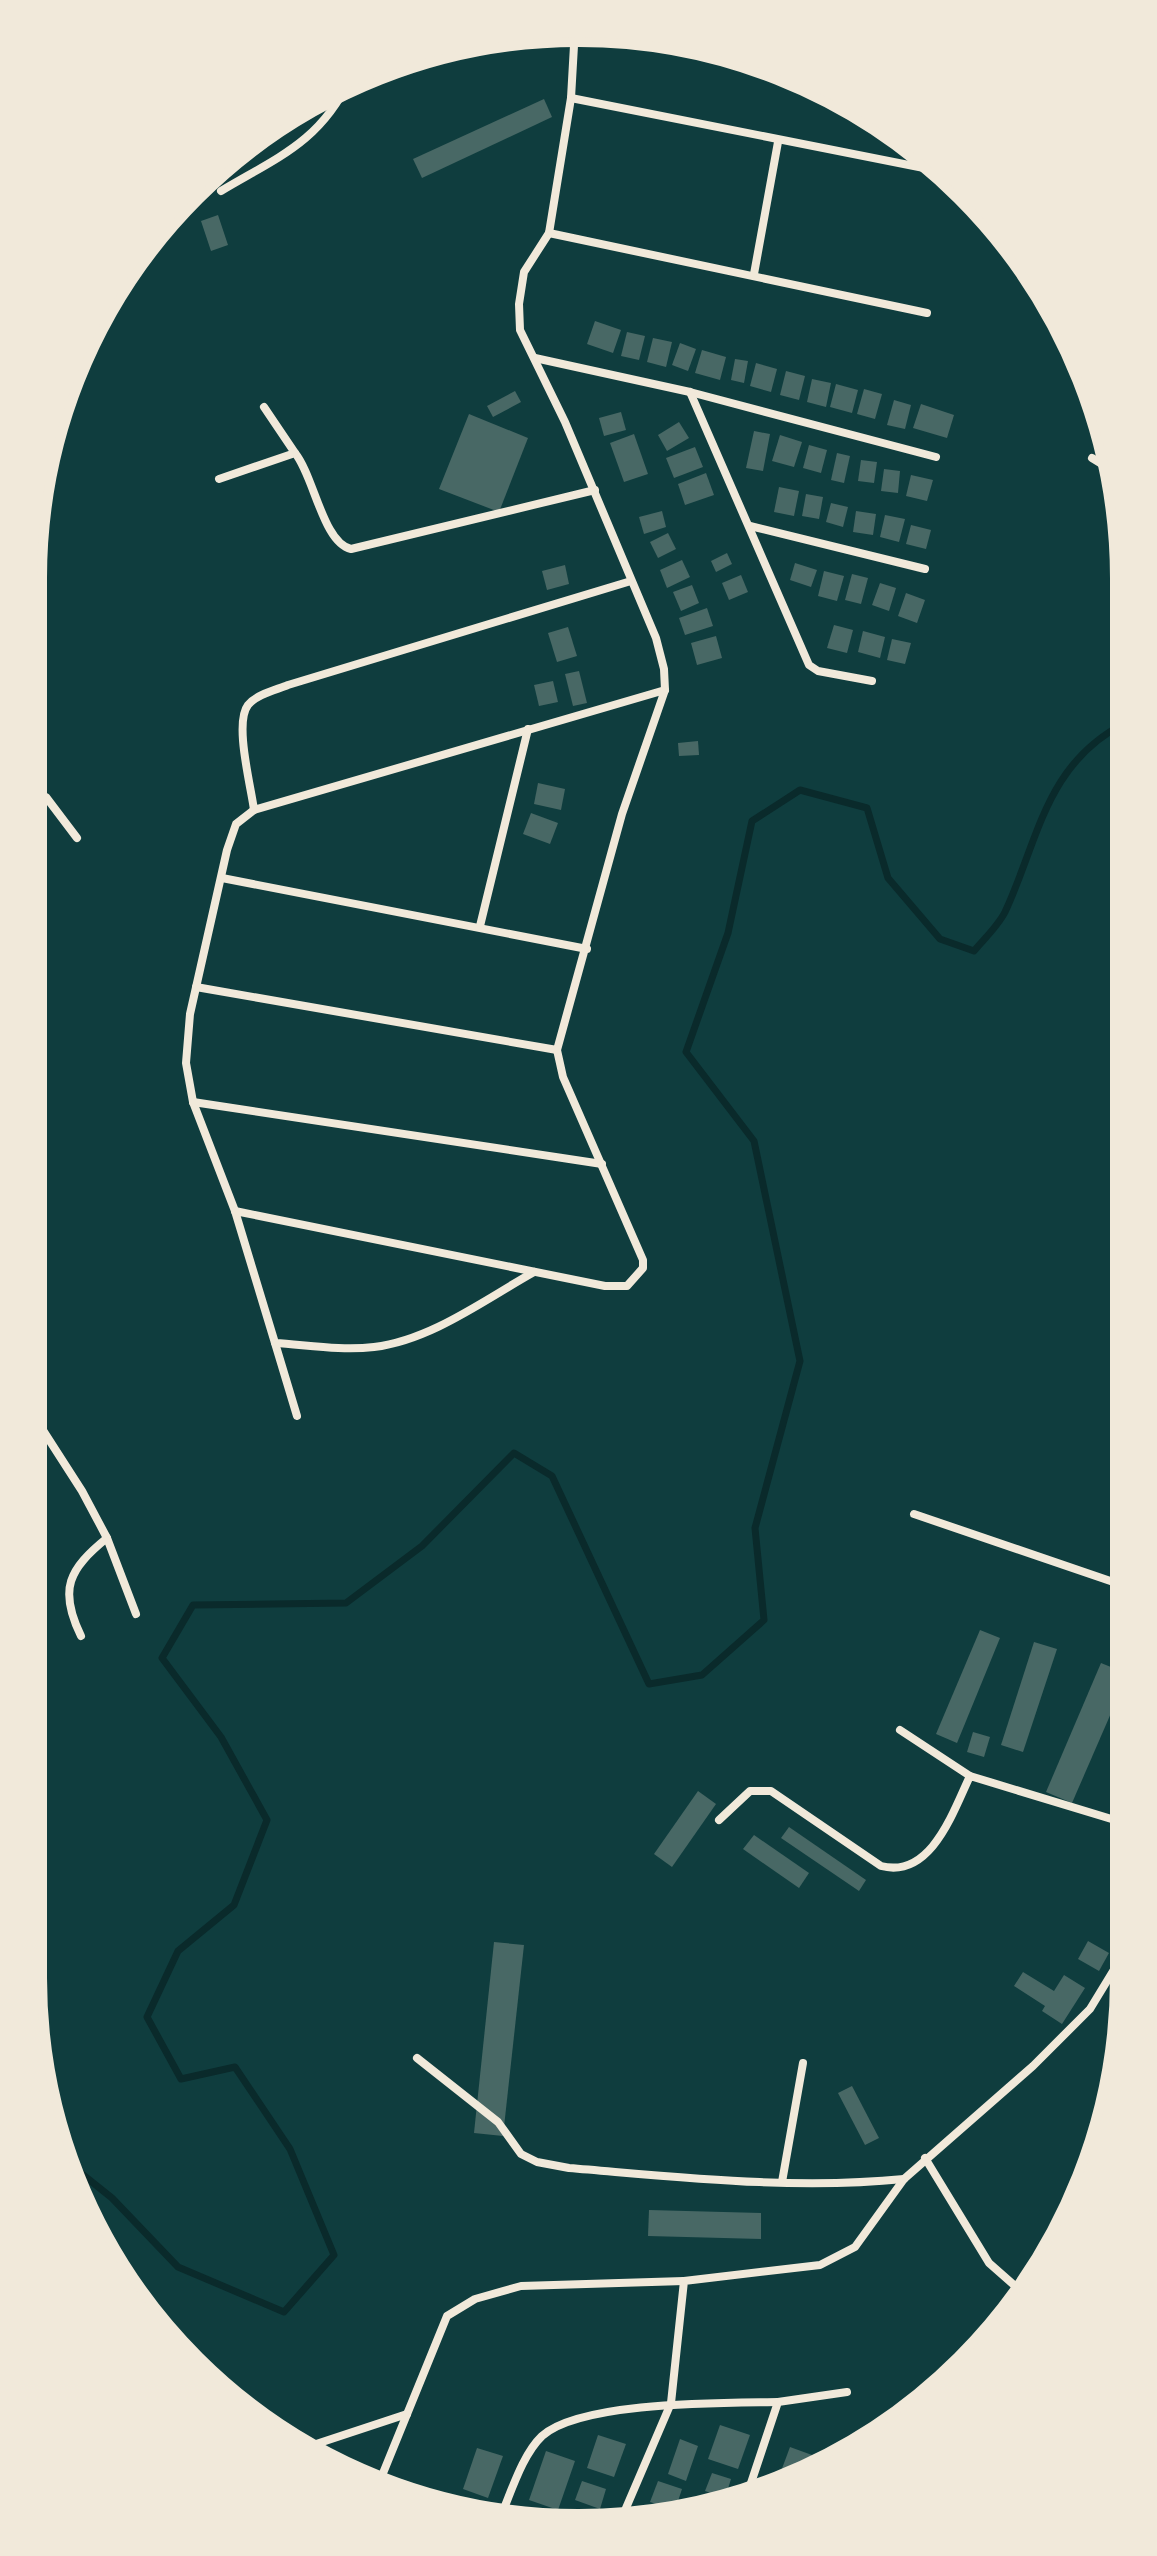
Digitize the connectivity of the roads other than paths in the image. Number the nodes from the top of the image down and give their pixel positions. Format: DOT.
graph roads {
  1 [pos="574,42"];
  2 [pos="341,97"];
  3 [pos="571,98"];
  4 [pos="778,142"];
  5 [pos="924,168"];
  6 [pos="221,191"];
  7 [pos="549,233"];
  8 [pos="754,274"];
  9 [pos="927,313"];
  10 [pos="535,358"];
  11 [pos="690,392"];
  12 [pos="264,407"];
  13 [pos="295,453"];
  14 [pos="936,457"];
  15 [pos="1092,458"];
  16 [pos="1103,465"];
  17 [pos="219,479"];
  18 [pos="595,490"];
  19 [pos="750,526"];
  20 [pos="925,569"];
  21 [pos="631,581"];
  22 [pos="872,681"];
  23 [pos="665,690"];
  24 [pos="528,729"];
  25 [pos="42,797"];
  26 [pos="254,810"];
  27 [pos="77,838"];
  28 [pos="222,878"];
  29 [pos="480,926"];
  30 [pos="587,949"];
  31 [pos="196,987"];
  32 [pos="557,1050"];
  33 [pos="193,1102"];
  34 [pos="602,1164"];
  35 [pos="235,1211"];
  36 [pos="534,1272"];
  37 [pos="275,1343"];
  38 [pos="297,1416"];
  39 [pos="42,1429"];
  40 [pos="914,1514"];
  41 [pos="107,1538"];
  42 [pos="1115,1583"];
  43 [pos="136,1614"];
  44 [pos="81,1636"];
  45 [pos="900,1730"];
  46 [pos="970,1776"];
  47 [pos="719,1820"];
  48 [pos="1115,1820"];
  49 [pos="1115,1968"];
  50 [pos="417,2058"];
  51 [pos="803,2063"];
  52 [pos="925,2158"];
  53 [pos="904,2179"];
  54 [pos="782,2182"];
  55 [pos="684,2281"];
  56 [pos="1017,2287"];
  57 [pos="847,2392"];
  58 [pos="778,2402"];
  59 [pos="671,2403"];
  60 [pos="407,2414"];
  61 [pos="315,2445"];
  62 [pos="382,2476"];
  63 [pos="750,2487"];
  64 [pos="504,2508"];
  65 [pos="624,2512"];
  1 -- 3 [label="street"];
  2 -- 6 [label="street"];
  3 -- 4 [label="street"];
  3 -- 7 [label="street"];
  4 -- 5 [label="street"];
  4 -- 8 [label="street"];
  7 -- 8 [label="street"];
  7 -- 10 [label="street"];
  8 -- 9 [label="street"];
  10 -- 11 [label="street"];
  10 -- 18 [label="street"];
  11 -- 14 [label="street"];
  11 -- 19 [label="street"];
  12 -- 13 [label="street"];
  13 -- 17 [label="street"];
  13 -- 18 [label="street"];
  15 -- 16 [label="street"];
  18 -- 21 [label="street"];
  19 -- 20 [label="street"];
  19 -- 22 [label="street"];
  21 -- 23 [label="street"];
  21 -- 26 [label="street"];
  23 -- 24 [label="street"];
  23 -- 30 [label="street"];
  24 -- 26 [label="street"];
  24 -- 29 [label="street"];
  25 -- 27 [label="street"];
  26 -- 28 [label="street"];
  28 -- 29 [label="street"];
  28 -- 31 [label="street"];
  29 -- 30 [label="street"];
  30 -- 32 [label="street"];
  31 -- 32 [label="street"];
  31 -- 33 [label="street"];
  32 -- 34 [label="street"];
  33 -- 34 [label="street"];
  33 -- 35 [label="street"];
  34 -- 36 [label="street"];
  35 -- 36 [label="street"];
  35 -- 37 [label="street"];
  36 -- 37 [label="street"];
  37 -- 38 [label="street"];
  39 -- 41 [label="street"];
  40 -- 42 [label="street"];
  41 -- 43 [label="street"];
  41 -- 44 [label="street"];
  45 -- 46 [label="street"];
  46 -- 47 [label="street"];
  46 -- 48 [label="street"];
  49 -- 52 [label="street"];
  50 -- 54 [label="street"];
  51 -- 54 [label="street"];
  52 -- 53 [label="street"];
  52 -- 56 [label="street"];
  53 -- 54 [label="street"];
  53 -- 55 [label="street"];
  55 -- 59 [label="street"];
  55 -- 60 [label="street"];
  57 -- 58 [label="street"];
  58 -- 59 [label="street"];
  58 -- 63 [label="street"];
  59 -- 64 [label="street"];
  59 -- 65 [label="street"];
  60 -- 61 [label="street"];
  60 -- 62 [label="street"];
}
